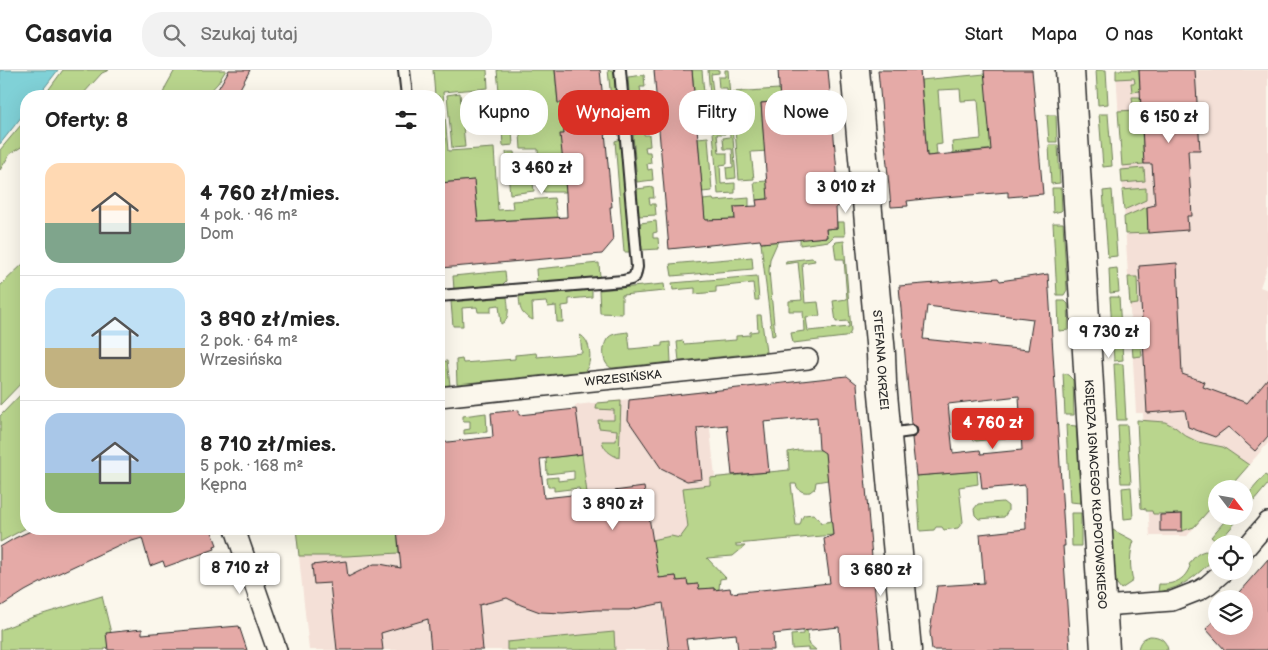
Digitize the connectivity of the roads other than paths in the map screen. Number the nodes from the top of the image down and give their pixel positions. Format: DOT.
graph roads {
  1 [pos="404,70"];
  2 [pos="620,70"];
  3 [pos="855,70"];
  4 [pos="1070,70"];
  5 [pos="406,90"];
  6 [pos="445,296"];
  7 [pos="808,359"];
  8 [pos="445,396"];
  9 [pos="1268,522"];
  10 [pos="237,535"];
  11 [pos="1253,540"];
  12 [pos="1214,580"];
  13 [pos="1103,606"];
  14 [pos="277,650"];
  15 [pos="907,650"];
  16 [pos="1105,650"];
  1 -- 5 [label="lane"];
  2 -- 6 [label="lane"];
  3 -- 15 [label="street, STEFANA OKRZEI"];
  4 -- 13 [label="street, KSIĘDZA IGNACEGO KŁOPOTOWSKIEGO"];
  7 -- 8 [label="street, WRZESIŃSKA"];
  9 -- 11 [label="street"];
  10 -- 14 [label="street"];
  12 -- 13 [label="street"];
  13 -- 16 [label="street, KSIĘDZA IGNACEGO KŁOPOTOWSKIEGO"];
}
